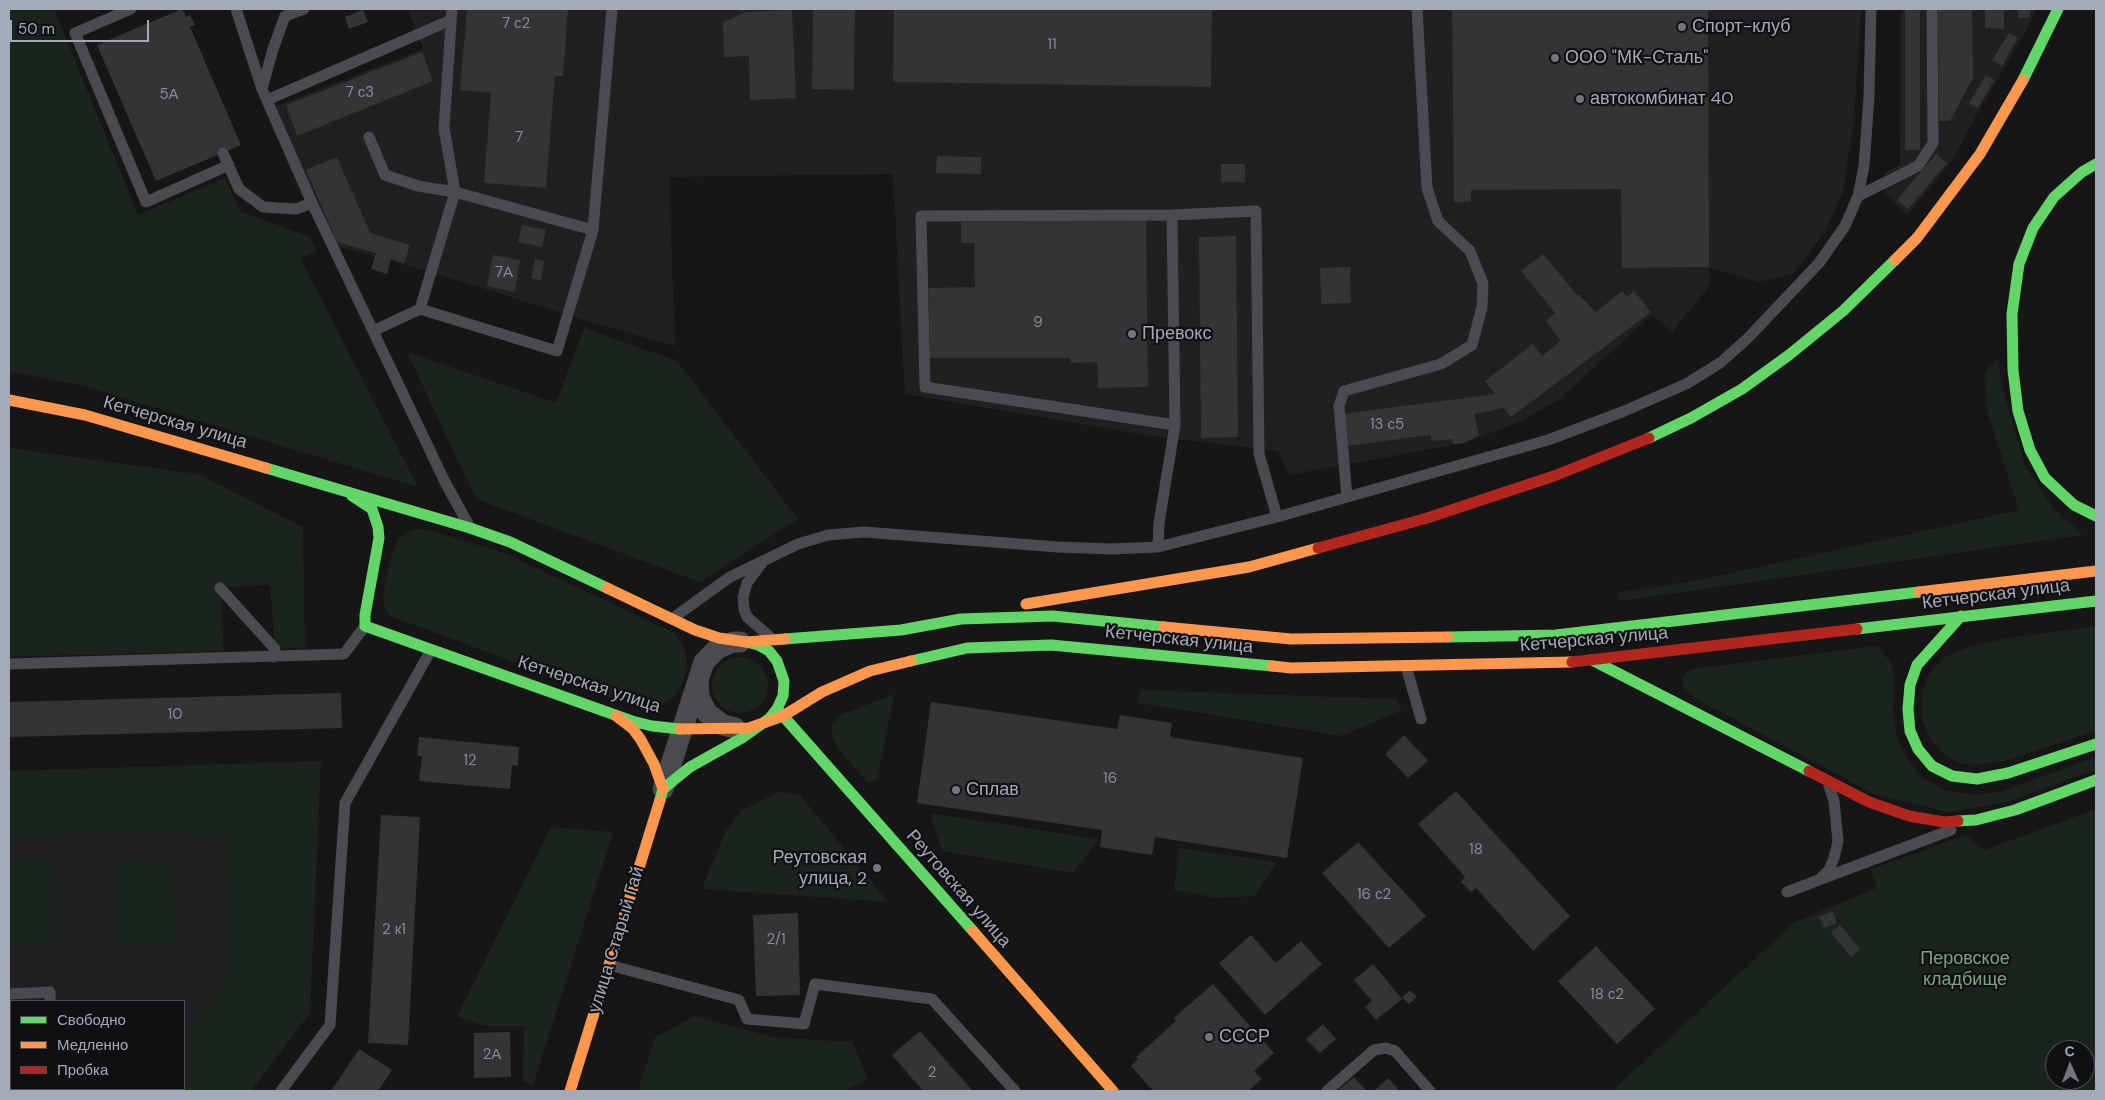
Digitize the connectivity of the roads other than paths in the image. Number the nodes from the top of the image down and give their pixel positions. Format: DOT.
graph roads {
  1 [pos="131,9"];
  2 [pos="236,9"];
  3 [pos="304,9"];
  4 [pos="612,9"];
  5 [pos="1417,9"];
  6 [pos="1871,9"];
  7 [pos="1932,9"];
  8 [pos="2058,9"];
  9 [pos="284,12"];
  10 [pos="452,14"];
  11 [pos="262,89"];
  12 [pos="267,100"];
  13 [pos="369,137"];
  14 [pos="223,153"];
  15 [pos="2096,164"];
  16 [pos="229,165"];
  17 [pos="455,192"];
  18 [pos="1858,196"];
  19 [pos="312,203"];
  20 [pos="1172,214"];
  21 [pos="593,230"];
  22 [pos="420,309"];
  23 [pos="373,331"];
  24 [pos="9,400"];
  25 [pos="1175,425"];
  26 [pos="330,486"];
  27 [pos="1347,497"];
  28 [pos="2096,516"];
  29 [pos="432,517"];
  30 [pos="1277,517"];
  31 [pos="403,519"];
  32 [pos="389,527"];
  33 [pos="470,528"];
  34 [pos="1158,547"];
  35 [pos="376,549"];
  36 [pos="765,560"];
  37 [pos="2096,571"];
  38 [pos="220,588"];
  39 [pos="2096,601"];
  40 [pos="1961,616"];
  41 [pos="961,619"];
  42 [pos="671,620"];
  43 [pos="365,626"];
  44 [pos="773,640"];
  45 [pos="746,642"];
  46 [pos="431,650"];
  47 [pos="274,657"];
  48 [pos="1592,660"];
  49 [pos="9,664"];
  50 [pos="1406,666"];
  51 [pos="700,671"];
  52 [pos="780,713"];
  53 [pos="615,715"];
  54 [pos="1421,719"];
  55 [pos="761,724"];
  56 [pos="682,729"];
  57 [pos="737,729"];
  58 [pos="2096,744"];
  59 [pos="1827,780"];
  60 [pos="2096,780"];
  61 [pos="663,789"];
  62 [pos="1976,820"];
  63 [pos="1819,880"];
  64 [pos="1787,892"];
  65 [pos="609,965"];
  66 [pos="9,994"];
  67 [pos="50,1000"];
  68 [pos="281,1091"];
  69 [pos="570,1091"];
  70 [pos="1015,1091"];
  71 [pos="1113,1091"];
  72 [pos="1327,1091"];
  73 [pos="1430,1091"];
  1 -- 16 [label="lane"];
  2 -- 11 [label="lane"];
  3 -- 9 [label="lane"];
  4 -- 21 [label="lane"];
  5 -- 27 [label="lane"];
  6 -- 18 [label="lane"];
  7 -- 18 [label="lane"];
  8 -- 41 [label="main road"];
  9 -- 11 [label="lane"];
  10 -- 12 [label="lane"];
  10 -- 17 [label="lane"];
  11 -- 12 [label="lane"];
  12 -- 19 [label="lane"];
  13 -- 17 [label="lane"];
  14 -- 16 [label="lane"];
  15 -- 28 [label="main road"];
  16 -- 19 [label="lane"];
  17 -- 21 [label="lane"];
  17 -- 22 [label="lane"];
  18 -- 27 [label="lane"];
  19 -- 23 [label="lane"];
  20 -- 25 [label="lane"];
  20 -- 25 [label="lane"];
  20 -- 30 [label="lane"];
  21 -- 22 [label="lane"];
  22 -- 23 [label="lane"];
  23 -- 33 [label="lane"];
  24 -- 26 [label="main road, Кетчерская улица"];
  25 -- 34 [label="lane"];
  26 -- 29 [label="main road, Кетчерская улица"];
  26 -- 35 [label="main road, Кетчерская улица"];
  27 -- 30 [label="lane"];
  29 -- 31 [label="main road, Кетчерская улица"];
  29 -- 33 [label="main road, Кетчерская улица"];
  30 -- 34 [label="lane"];
  32 -- 35 [label="main road, Кетчерская улица"];
  33 -- 42 [label="main road, Кетчерская улица"];
  34 -- 36 [label="lane"];
  35 -- 43 [label="main road, Кетчерская улица"];
  36 -- 42 [label="lane"];
  36 -- 44 [label="lane"];
  37 -- 41 [label="main road, Кетчерская улица"];
  38 -- 47 [label="lane"];
  39 -- 40 [label="main road, Кетчерская улица"];
  40 -- 48 [label="main road, Кетчерская улица"];
  40 -- 58 [label="main road"];
  41 -- 44 [label="main road, Кетчерская улица"];
  42 -- 45 [label="main road, Кетчерская улица"];
  43 -- 46 [label="main road, Кетчерская улица"];
  43 -- 47 [label="lane"];
  44 -- 45 [label="main road, Кетчерская улица"];
  45 -- 51 [label="street, улица Старый Гай"];
  45 -- 52 [label="main road"];
  46 -- 53 [label="main road, Кетчерская улица"];
  46 -- 68 [label="lane"];
  47 -- 49 [label="lane"];
  48 -- 50 [label="main road, Кетчерская улица"];
  48 -- 59 [label="main road"];
  50 -- 52 [label="main road, Кетчерская улица"];
  50 -- 54 [label="lane"];
  51 -- 56 [label="street, улица Старый Гай"];
  51 -- 57 [label="street"];
  52 -- 55 [label="main road, Кетчерская улица"];
  52 -- 71 [label="main road, Реутовская улица"];
  53 -- 56 [label="main road, Кетчерская улица"];
  53 -- 61 [label="main road"];
  55 -- 57 [label="main road, Кетчерская улица"];
  55 -- 61 [label="main road"];
  56 -- 57 [label="main road, Кетчерская улица"];
  56 -- 61 [label="street, улица Старый Гай"];
  59 -- 62 [label="main road"];
  59 -- 63 [label="lane"];
  60 -- 62 [label="main road"];
  61 -- 65 [label="main road, улица Старый Гай"];
  62 -- 63 [label="lane"];
  63 -- 64 [label="lane"];
  65 -- 69 [label="main road, улица Старый Гай"];
  65 -- 70 [label="lane"];
  66 -- 67 [label="lane"];
  72 -- 73 [label="lane"];
}
